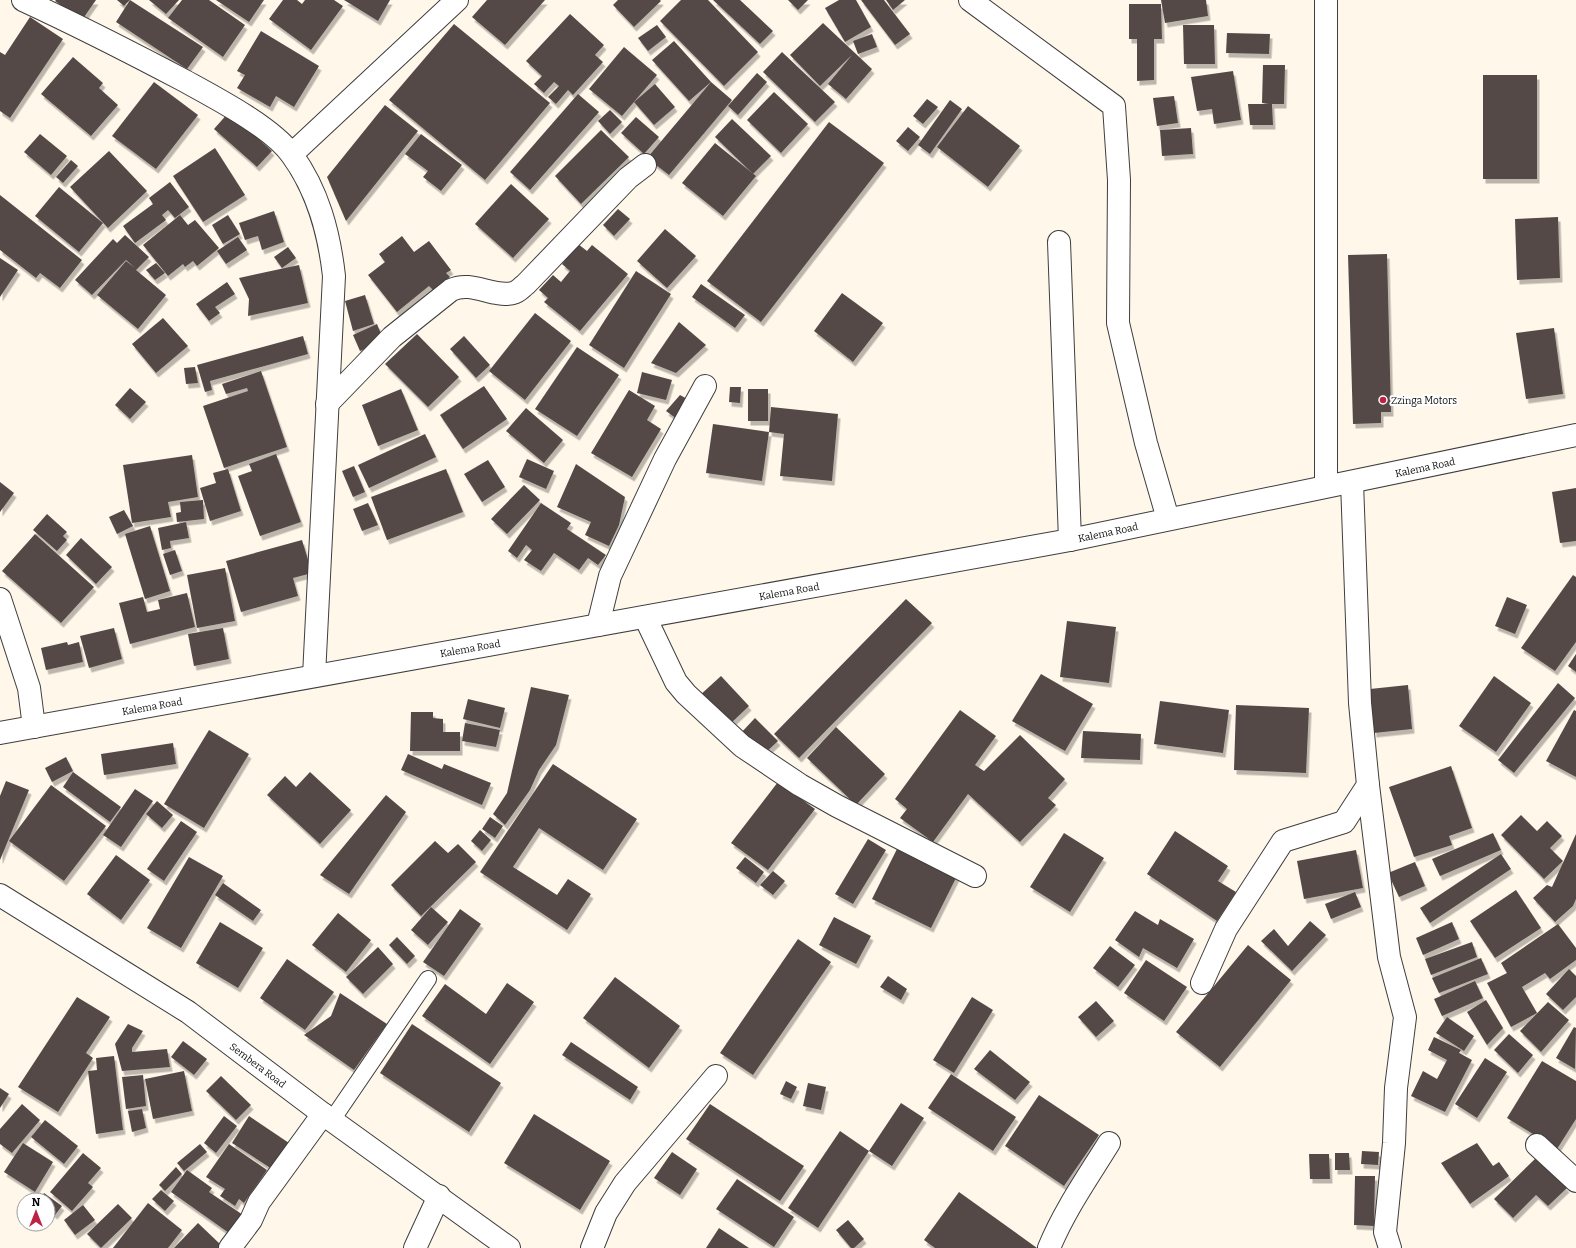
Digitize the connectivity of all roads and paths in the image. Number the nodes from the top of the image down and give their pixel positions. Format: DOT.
graph roads {
  1 [pos="24,0"];
  2 [pos="457,0"];
  3 [pos="970,0"];
  4 [pos="1326,0"];
  5 [pos="292,154"];
  6 [pos="645,165"];
  7 [pos="1059,242"];
  8 [pos="705,386"];
  9 [pos="328,404"];
  10 [pos="1576,435"];
  11 [pos="1352,482"];
  12 [pos="1326,486"];
  13 [pos="1168,519"];
  14 [pos="1070,540"];
  15 [pos="0,599"];
  16 [pos="646,617"];
  17 [pos="598,625"];
  18 [pos="314,676"];
  19 [pos="34,727"];
  20 [pos="0,733"];
  21 [pos="1368,784"];
  22 [pos="975,876"];
  23 [pos="0,895"];
  24 [pos="428,979"];
  25 [pos="1202,984"];
  26 [pos="716,1076"];
  27 [pos="328,1117"];
  28 [pos="1109,1142"];
  29 [pos="1537,1145"];
  30 [pos="1576,1181"];
  31 [pos="439,1196"];
  32 [pos="230,1248"];
  33 [pos="415,1248"];
  34 [pos="509,1248"];
  35 [pos="592,1248"];
  36 [pos="1049,1248"];
  37 [pos="1390,1248"];
  1 -- 5 [label="street"];
  2 -- 5 [label="street"];
  3 -- 13 [label="street"];
  4 -- 12 [label="street"];
  5 -- 9 [label="street"];
  6 -- 9 [label="street"];
  7 -- 14 [label="street"];
  8 -- 17 [label="street"];
  9 -- 18 [label="street"];
  10 -- 11 [label="street, Kalema Road"];
  11 -- 12 [label="street, Kalema Road"];
  11 -- 21 [label="street"];
  12 -- 13 [label="street, Kalema Road"];
  13 -- 14 [label="street, Kalema Road"];
  14 -- 16 [label="street, Kalema Road"];
  15 -- 19 [label="street"];
  16 -- 17 [label="street, Kalema Road"];
  16 -- 22 [label="street"];
  17 -- 18 [label="street, Kalema Road"];
  18 -- 19 [label="street, Kalema Road"];
  19 -- 20 [label="street, Kalema Road"];
  21 -- 25 [label="street"];
  21 -- 37 [label="street"];
  23 -- 27 [label="street, Sembera Road"];
  24 -- 27 [label="lane"];
  26 -- 35 [label="street"];
  27 -- 31 [label="street, Sembera Road"];
  27 -- 32 [label="street"];
  28 -- 36 [label="street"];
  29 -- 30 [label="street"];
  31 -- 33 [label="street"];
  31 -- 34 [label="street, Sembera Road"];
}
